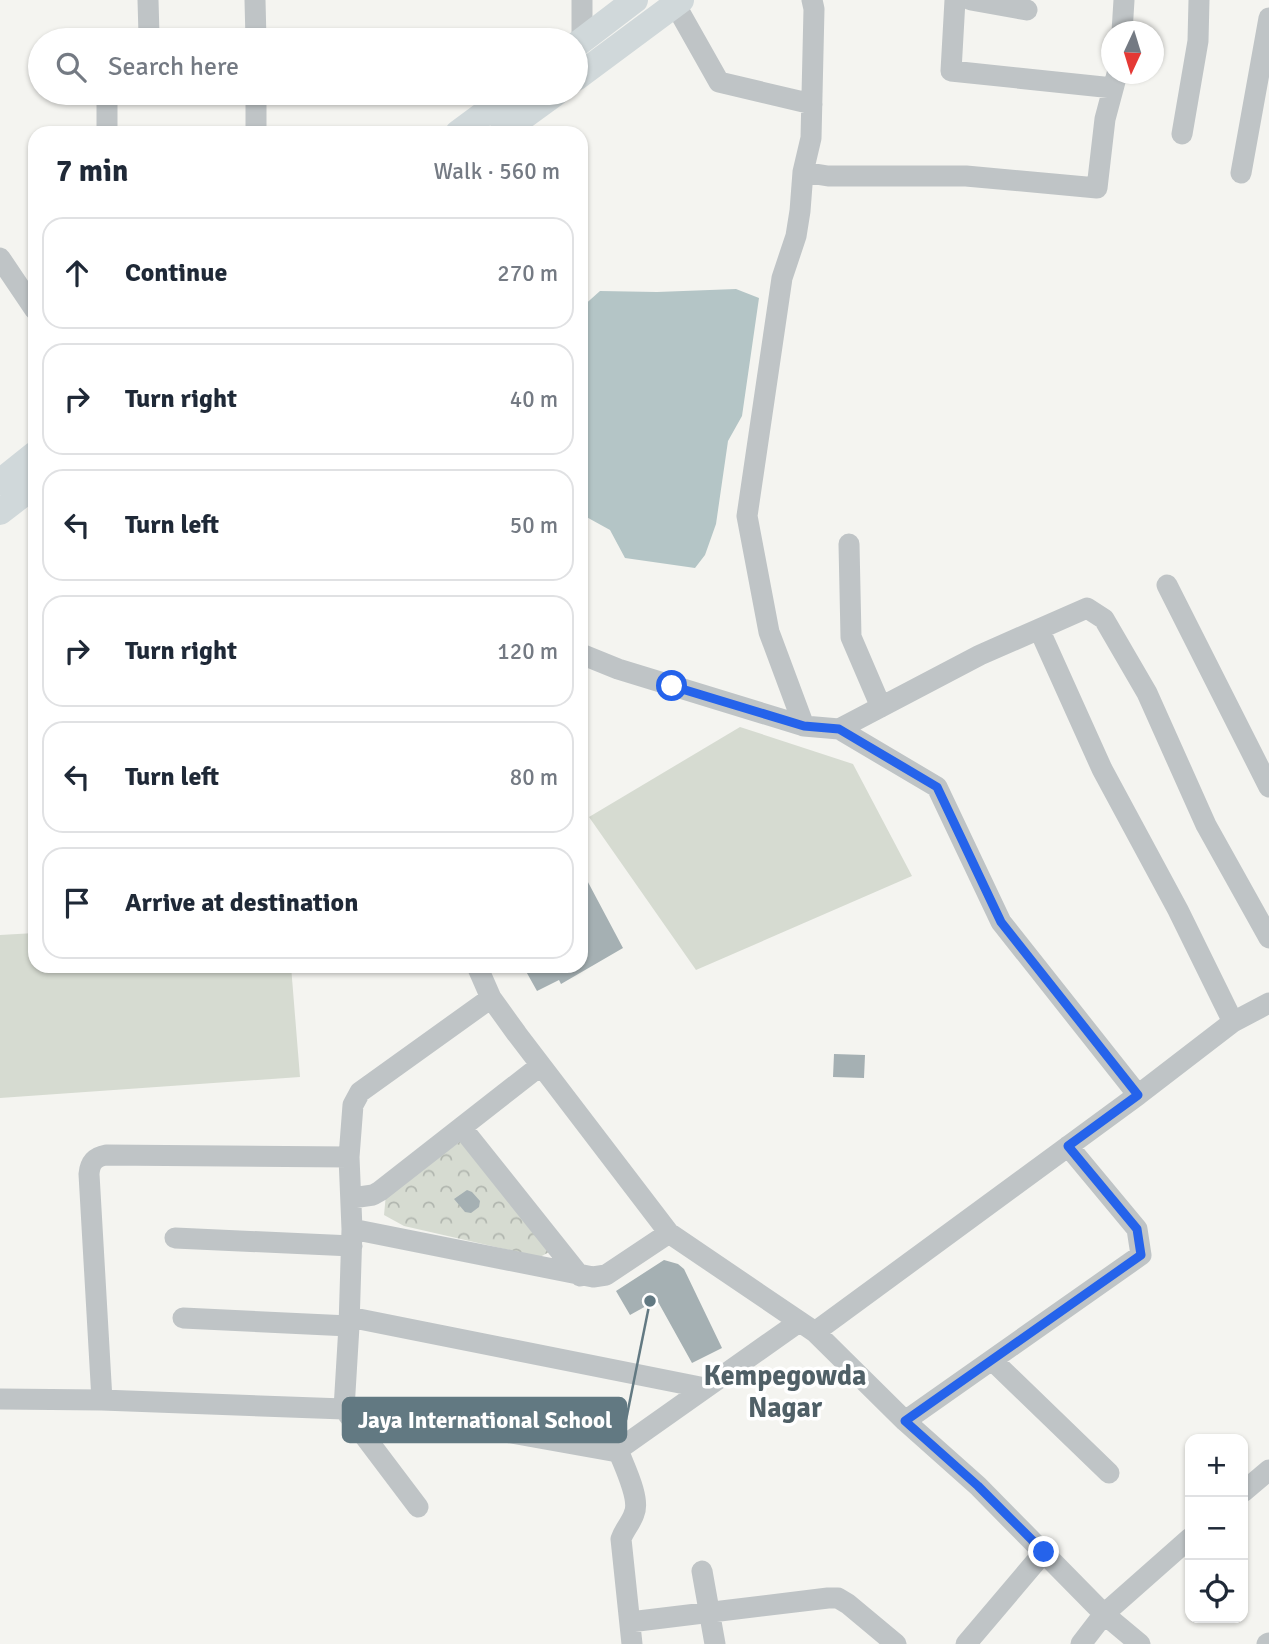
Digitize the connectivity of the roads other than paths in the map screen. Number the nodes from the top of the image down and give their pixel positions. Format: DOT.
graph roads {
  1 [pos="148,0"];
  2 [pos="255,0"];
  3 [pos="582,0"];
  4 [pos="635,0"];
  5 [pos="812,0"];
  6 [pos="955,0"];
  7 [pos="971,0"];
  8 [pos="1124,0"];
  9 [pos="1199,0"];
  10 [pos="676,1"];
  11 [pos="1027,10"];
  12 [pos="1269,19"];
  13 [pos="1123,21"];
  14 [pos="149,28"];
  15 [pos="256,28"];
  16 [pos="580,28"];
  17 [pos="588,35"];
  18 [pos="588,69"];
  19 [pos="1101,80"];
  20 [pos="1114,84"];
  21 [pos="812,104"];
  22 [pos="107,105"];
  23 [pos="256,105"];
  24 [pos="496,105"];
  25 [pos="540,105"];
  26 [pos="107,126"];
  27 [pos="256,126"];
  28 [pos="467,126"];
  29 [pos="511,126"];
  30 [pos="1182,134"];
  31 [pos="803,172"];
  32 [pos="1241,173"];
  33 [pos="0,257"];
  34 [pos="28,299"];
  35 [pos="28,460"];
  36 [pos="0,482"];
  37 [pos="28,490"];
  38 [pos="0,512"];
  39 [pos="849,544"];
  40 [pos="1167,585"];
  41 [pos="1039,629"];
  42 [pos="588,657"];
  43 [pos="881,707"];
  44 [pos="804,726"];
  45 [pos="839,729"];
  46 [pos="1269,786"];
  47 [pos="1269,938"];
  48 [pos="480,973"];
  49 [pos="491,998"];
  50 [pos="1269,1003"];
  51 [pos="1233,1022"];
  52 [pos="540,1066"];
  53 [pos="1138,1095"];
  54 [pos="462,1128"];
  55 [pos="1068,1146"];
  56 [pos="349,1157"];
  57 [pos="352,1198"];
  58 [pos="668,1233"];
  59 [pos="175,1238"];
  60 [pos="352,1238"];
  61 [pos="580,1276"];
  62 [pos="183,1318"];
  63 [pos="349,1321"];
  64 [pos="807,1327"];
  65 [pos="992,1360"];
  66 [pos="705,1388"];
  67 [pos="0,1399"];
  68 [pos="102,1400"];
  69 [pos="344,1409"];
  70 [pos="905,1421"];
  71 [pos="618,1450"];
  72 [pos="1269,1470"];
  73 [pos="1109,1473"];
  74 [pos="1248,1488"];
  75 [pos="418,1507"];
  76 [pos="1185,1542"];
  77 [pos="1044,1552"];
  78 [pos="702,1571"];
  79 [pos="709,1613"];
  80 [pos="1104,1614"];
  81 [pos="630,1622"];
  82 [pos="632,1644"];
  83 [pos="715,1644"];
  84 [pos="896,1644"];
  85 [pos="966,1644"];
  86 [pos="1081,1644"];
  87 [pos="1140,1644"];
  1 -- 14 [label="street"];
  2 -- 15 [label="street"];
  3 -- 16 [label="street"];
  4 -- 17 [label="main road"];
  5 -- 21 [label="street"];
  6 -- 19 [label="street"];
  7 -- 11 [label="street"];
  8 -- 13 [label="street"];
  9 -- 30 [label="street"];
  10 -- 18 [label="main road"];
  10 -- 21 [label="street"];
  12 -- 32 [label="street"];
  20 -- 31 [label="street"];
  21 -- 31 [label="street"];
  22 -- 26 [label="street"];
  23 -- 27 [label="street"];
  24 -- 28 [label="main road"];
  25 -- 29 [label="main road"];
  31 -- 44 [label="street"];
  33 -- 34 [label="street"];
  35 -- 36 [label="main road"];
  37 -- 38 [label="main road"];
  39 -- 43 [label="street"];
  40 -- 46 [label="street"];
  41 -- 43 [label="street"];
  41 -- 47 [label="street"];
  41 -- 51 [label="street"];
  42 -- 44 [label="street"];
  43 -- 45 [label="street"];
  44 -- 45 [label="street"];
  45 -- 53 [label="street"];
  48 -- 49 [label="street"];
  49 -- 52 [label="street"];
  49 -- 56 [label="street"];
  50 -- 51 [label="street"];
  51 -- 53 [label="street"];
  52 -- 54 [label="street"];
  52 -- 58 [label="street"];
  53 -- 55 [label="street"];
  54 -- 57 [label="street"];
  54 -- 61 [label="street"];
  55 -- 64 [label="street"];
  55 -- 65 [label="street"];
  56 -- 57 [label="street"];
  56 -- 68 [label="street"];
  57 -- 60 [label="street"];
  58 -- 61 [label="street"];
  58 -- 64 [label="street"];
  59 -- 60 [label="street"];
  60 -- 61 [label="street"];
  60 -- 63 [label="street"];
  62 -- 63 [label="street"];
  63 -- 66 [label="street"];
  63 -- 69 [label="street"];
  64 -- 66 [label="street"];
  64 -- 70 [label="street"];
  65 -- 70 [label="street"];
  65 -- 73 [label="street"];
  66 -- 71 [label="street"];
  67 -- 68 [label="street"];
  68 -- 69 [label="street"];
  69 -- 71 [label="street"];
  69 -- 75 [label="street"];
  70 -- 77 [label="street"];
  71 -- 81 [label="street"];
  72 -- 74 [label="street"];
  76 -- 80 [label="street"];
  77 -- 80 [label="street"];
  77 -- 85 [label="street"];
  78 -- 79 [label="street"];
  79 -- 81 [label="street"];
  79 -- 83 [label="street"];
  79 -- 84 [label="street"];
  80 -- 86 [label="street"];
  80 -- 87 [label="street"];
  81 -- 82 [label="street"];
}
